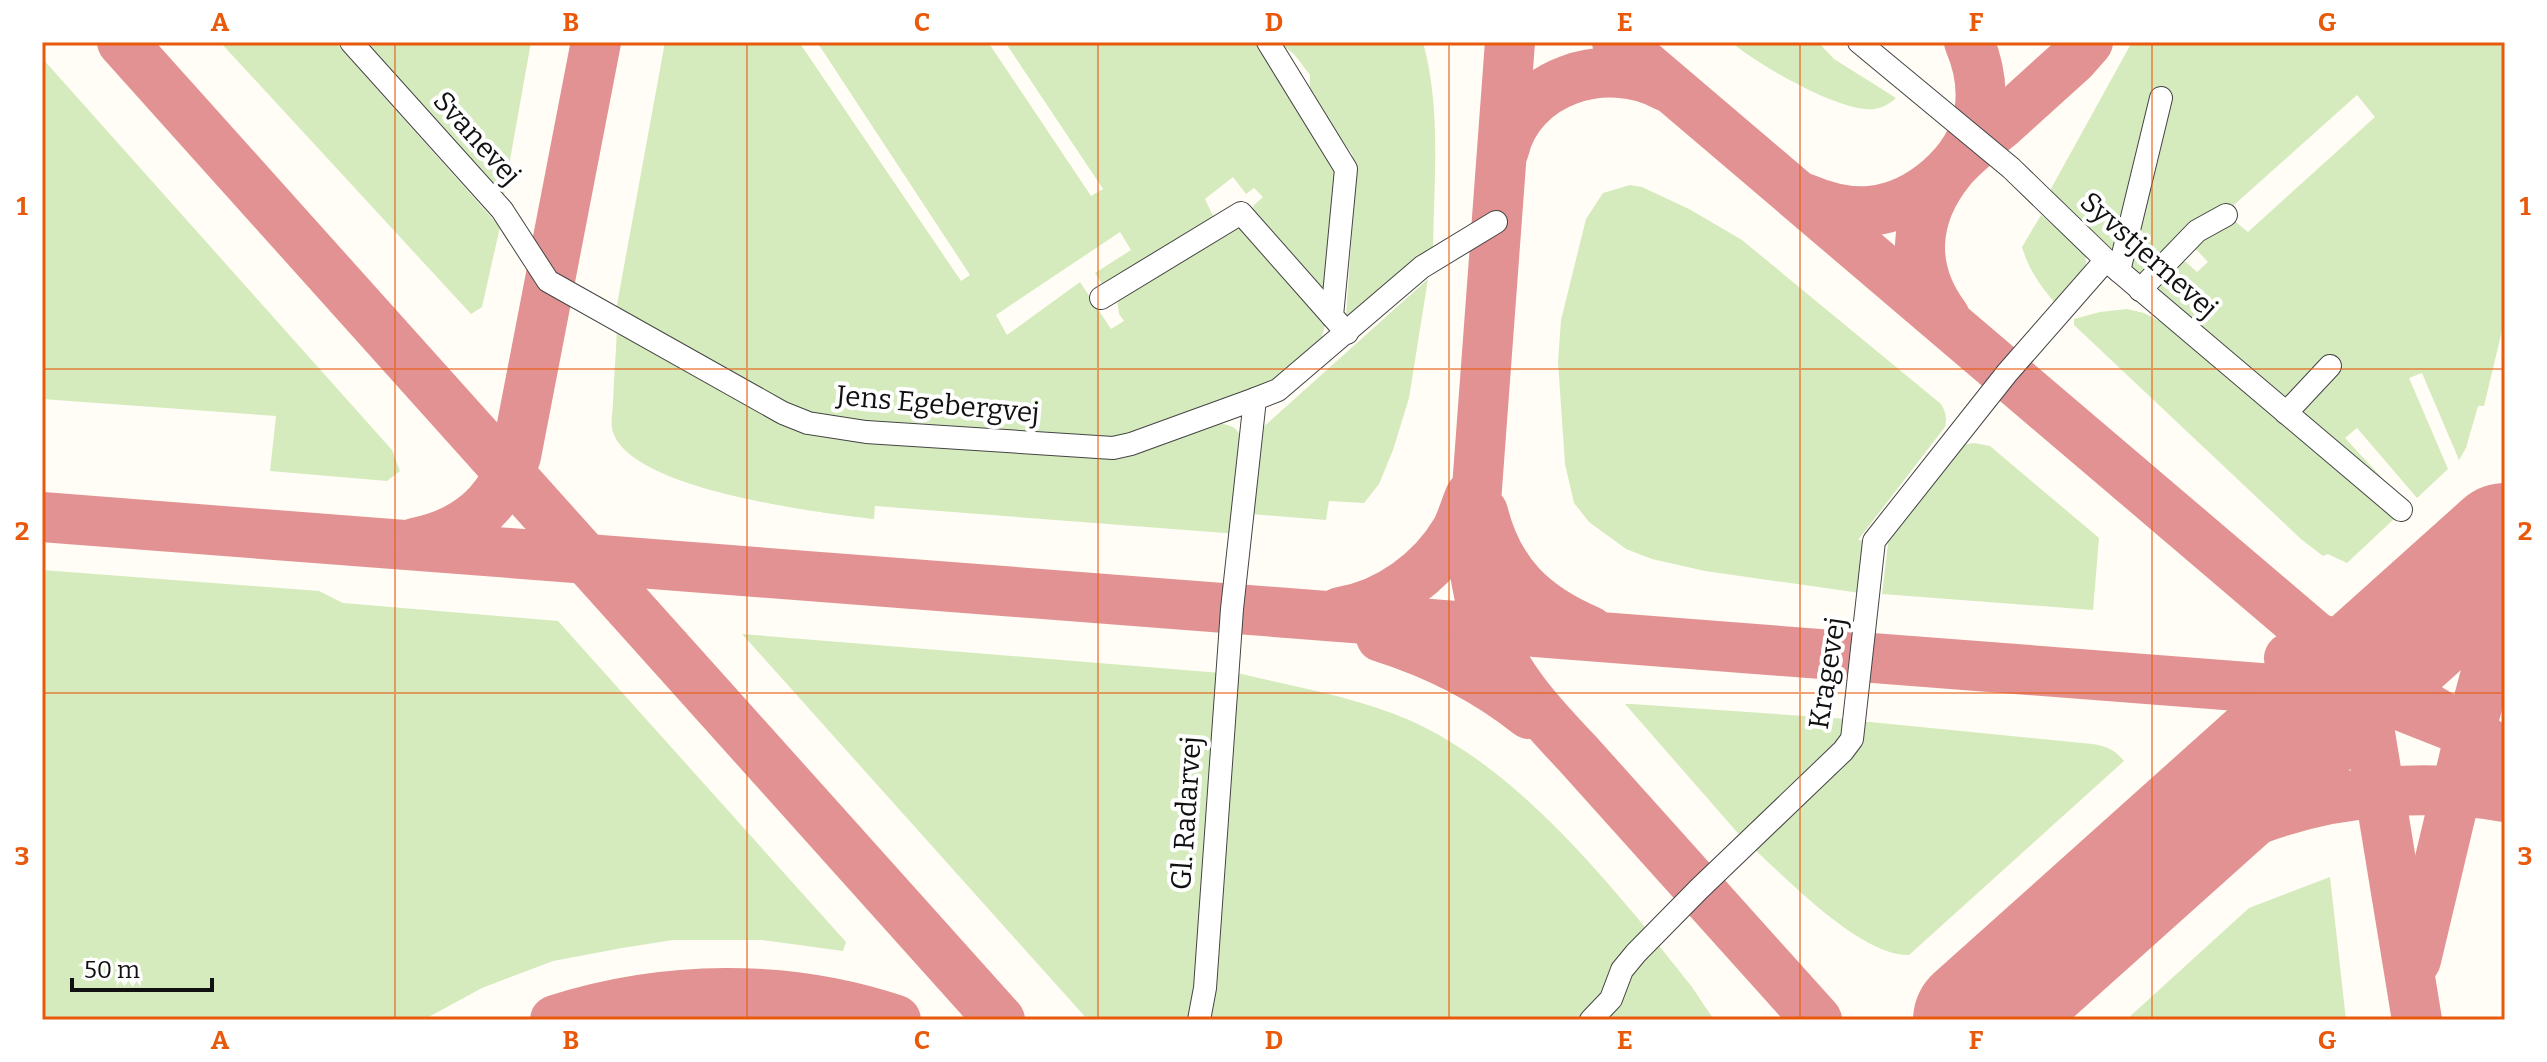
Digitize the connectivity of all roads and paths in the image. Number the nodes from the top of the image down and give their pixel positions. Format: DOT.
graph roads {
  1 [pos="351,42"];
  2 [pos="1268,42"];
  3 [pos="1859,42"];
  4 [pos="2161,98"];
  5 [pos="2226,215"];
  6 [pos="1496,222"];
  7 [pos="2113,266"];
  8 [pos="548,281"];
  9 [pos="2140,290"];
  10 [pos="1101,298"];
  11 [pos="1339,325"];
  12 [pos="2330,366"];
  13 [pos="1255,399"];
  14 [pos="2286,413"];
  15 [pos="2401,510"];
  16 [pos="1199,1020"];
  17 [pos="1591,1020"];
  1 -- 8 [label="lane, Svanevej"];
  2 -- 11 [label="lane"];
  3 -- 7 [label="lane, Syvstjernevej"];
  4 -- 7 [label="lane"];
  5 -- 9 [label="lane"];
  6 -- 11 [label="lane, Jens Egebergvej"];
  7 -- 9 [label="lane, Syvstjernevej"];
  7 -- 17 [label="lane, Kragevej"];
  8 -- 13 [label="lane, Jens Egebergvej"];
  9 -- 14 [label="lane, Syvstjernevej"];
  10 -- 11 [label="lane"];
  11 -- 13 [label="lane, Jens Egebergvej"];
  12 -- 14 [label="lane"];
  13 -- 16 [label="lane, Gl. Radarvej"];
  14 -- 15 [label="lane, Syvstjernevej"];
}
